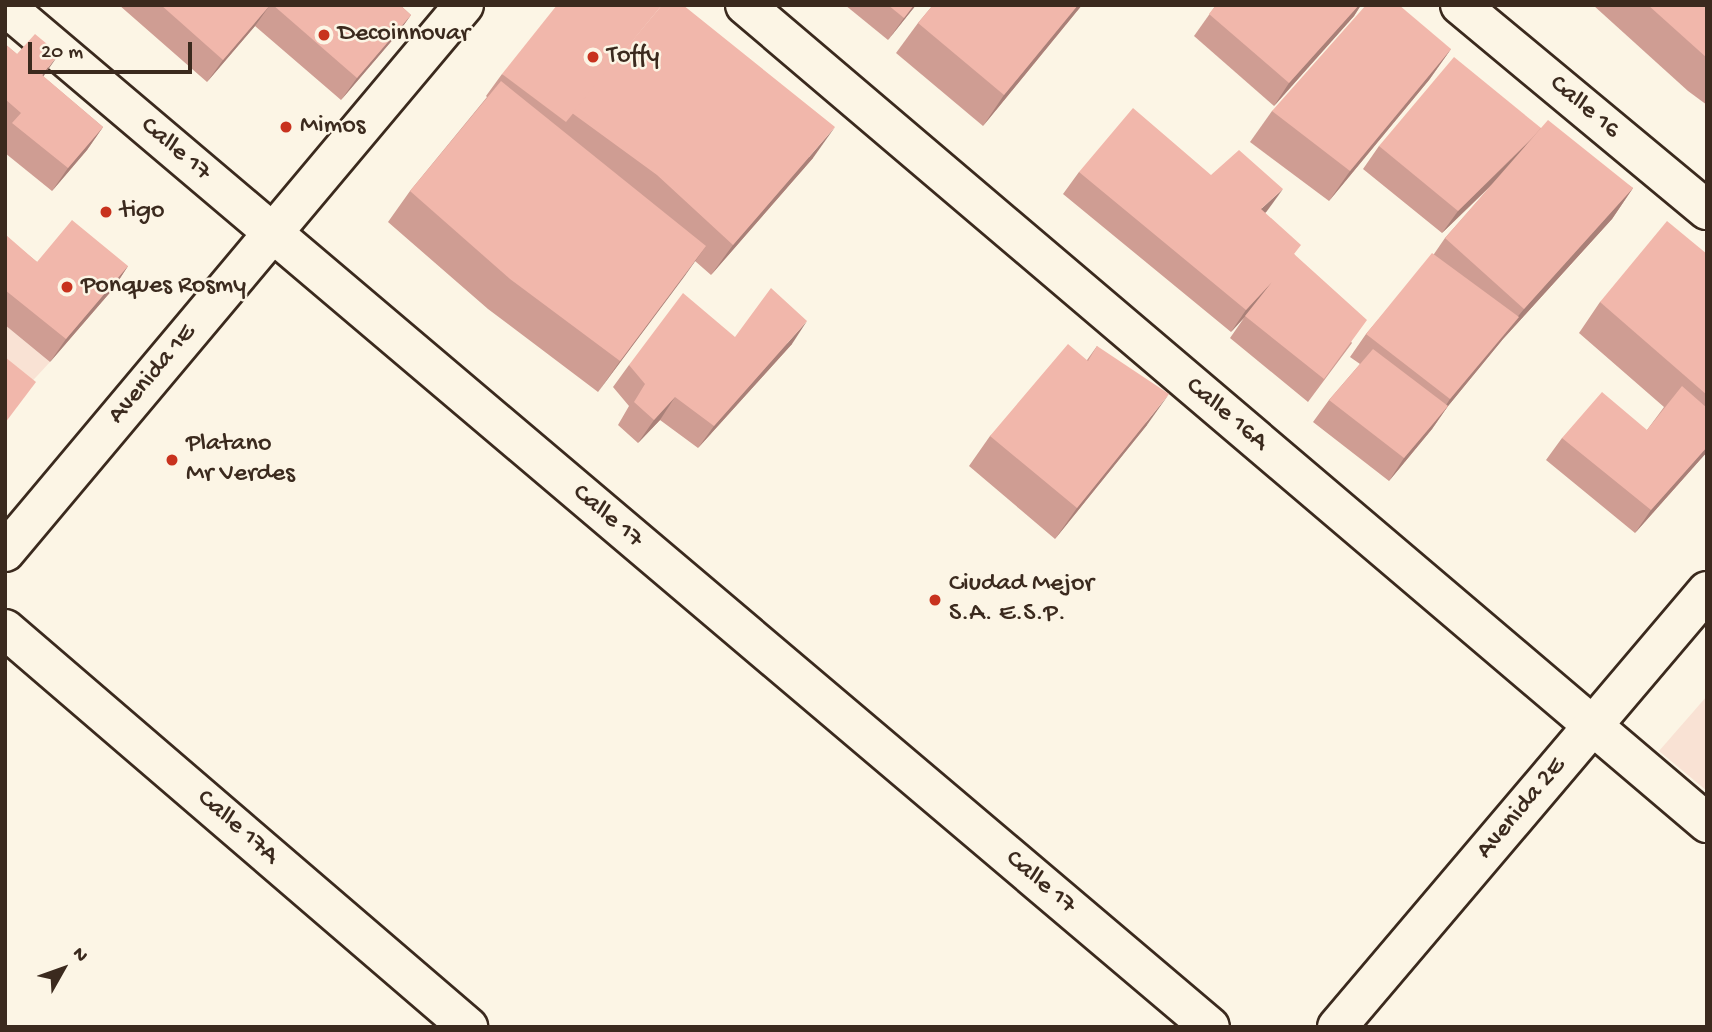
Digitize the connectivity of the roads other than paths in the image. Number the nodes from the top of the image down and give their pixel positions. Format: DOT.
graph roads {
  1 [pos="464,5"];
  2 [pos="745,5"];
  3 [pos="1460,5"];
  4 [pos="5,6"];
  5 [pos="1707,210"];
  6 [pos="272,233"];
  7 [pos="5,552"];
  8 [pos="1707,590"];
  9 [pos="5,629"];
  10 [pos="1592,727"];
  11 [pos="1707,824"];
  12 [pos="468,1027"];
  13 [pos="1210,1027"];
  14 [pos="1337,1027"];
  1 -- 6 [label="street, Avenida 1E"];
  2 -- 10 [label="street, Calle 16A"];
  3 -- 5 [label="street, Calle 16"];
  4 -- 6 [label="street, Calle 17"];
  6 -- 7 [label="street, Avenida 1E"];
  6 -- 13 [label="street, Calle 17"];
  8 -- 10 [label="street, Avenida 2E"];
  9 -- 12 [label="street, Calle 17A"];
  10 -- 11 [label="street, Calle 16A"];
  10 -- 14 [label="street, Avenida 2E"];
}
